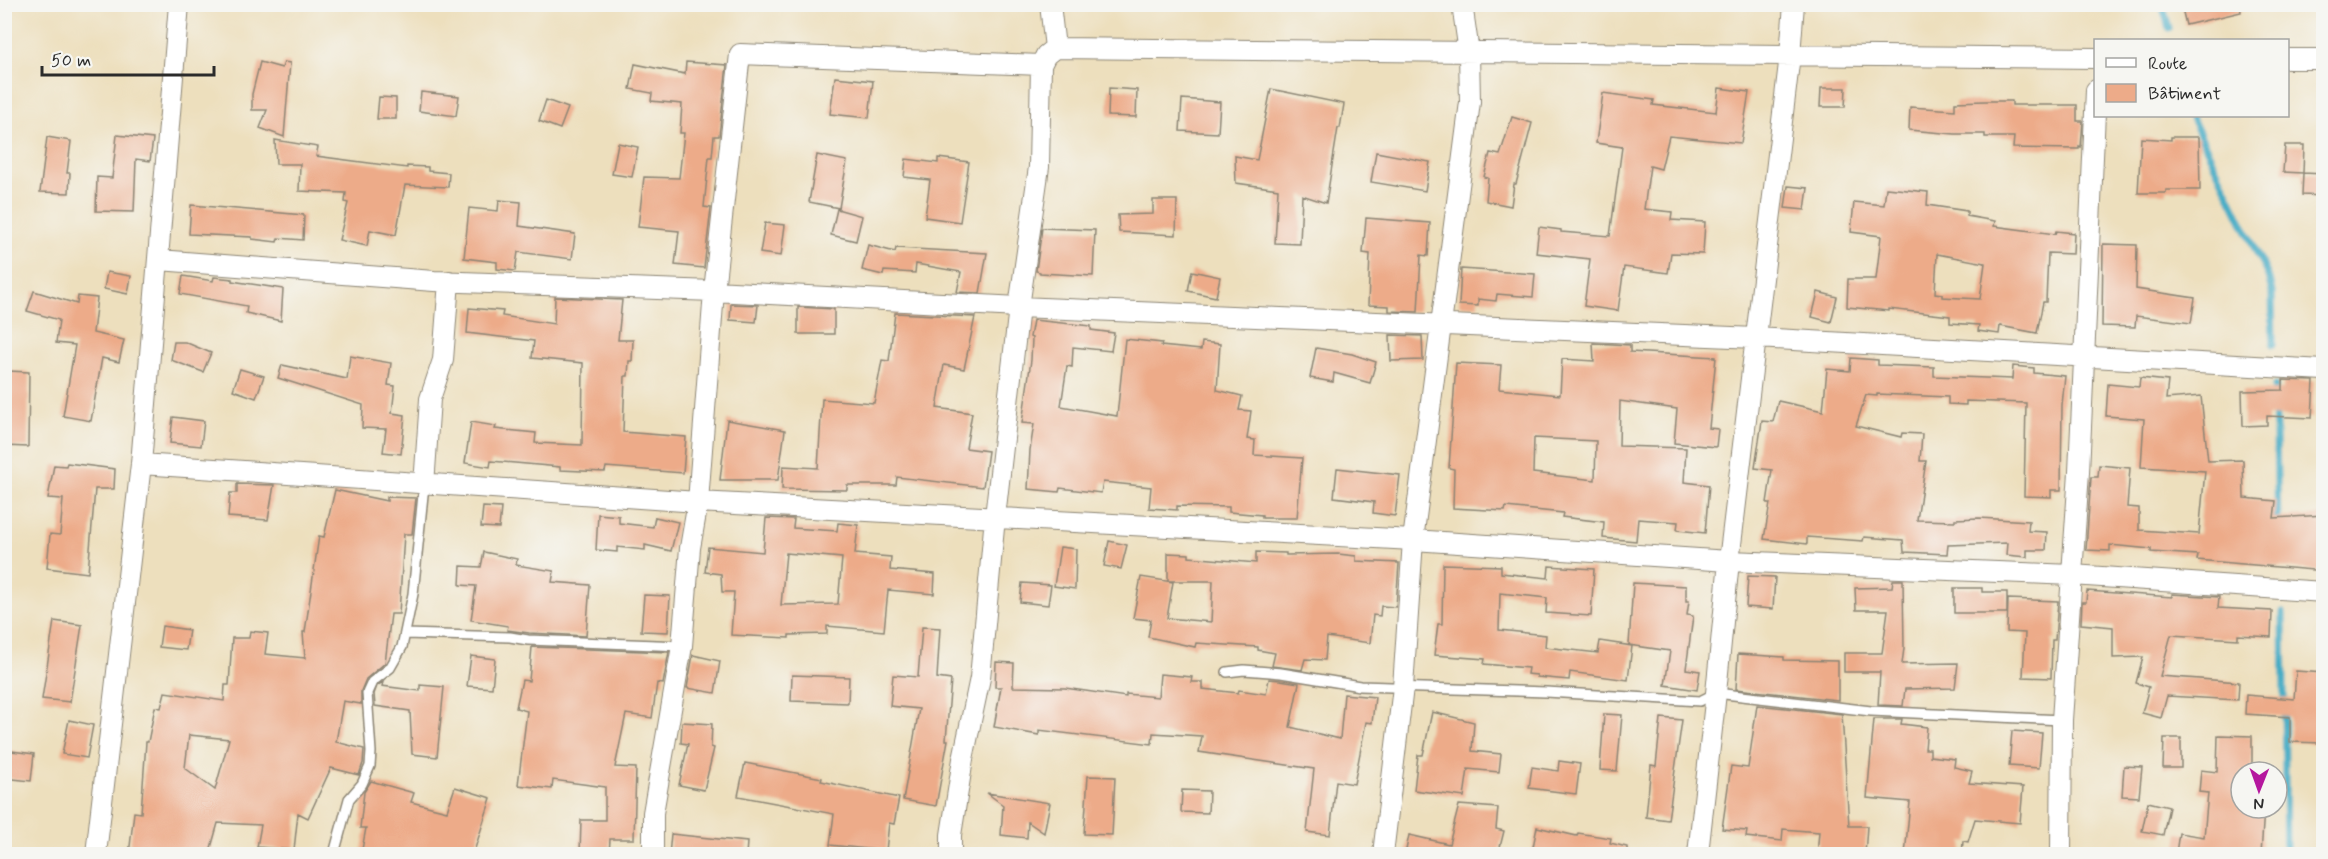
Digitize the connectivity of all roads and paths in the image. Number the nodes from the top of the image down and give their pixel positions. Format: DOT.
graph roads {
  1 [pos="179,4"];
  2 [pos="1050,4"];
  3 [pos="1462,4"];
  4 [pos="1794,4"];
  5 [pos="1055,48"];
  6 [pos="1469,52"];
  7 [pos="1790,55"];
  8 [pos="2094,58"];
  9 [pos="2289,59"];
  10 [pos="2324,59"];
  11 [pos="1041,65"];
  12 [pos="2095,117"];
  13 [pos="159,260"];
  14 [pos="449,281"];
  15 [pos="714,291"];
  16 [pos="1019,307"];
  17 [pos="1440,324"];
  18 [pos="1756,338"];
  19 [pos="2083,358"];
  20 [pos="2324,370"];
  21 [pos="141,464"];
  22 [pos="424,485"];
  23 [pos="698,502"];
  24 [pos="995,517"];
  25 [pos="1413,540"];
  26 [pos="1729,561"];
  27 [pos="2072,575"];
  28 [pos="2324,592"];
  29 [pos="405,634"];
  30 [pos="682,646"];
  31 [pos="1227,672"];
  32 [pos="1404,687"];
  33 [pos="1716,693"];
  34 [pos="2062,720"];
  35 [pos="96,855"];
  36 [pos="334,855"];
  37 [pos="654,855"];
  38 [pos="951,855"];
  39 [pos="1383,855"];
  40 [pos="1698,855"];
  41 [pos="2061,855"];
  1 -- 13 [label="street"];
  2 -- 5 [label="street"];
  3 -- 6 [label="street"];
  4 -- 7 [label="street"];
  5 -- 6 [label="street"];
  5 -- 11 [label="street"];
  6 -- 7 [label="street"];
  6 -- 17 [label="street"];
  7 -- 8 [label="street"];
  7 -- 18 [label="street"];
  9 -- 10 [label="street"];
  11 -- 15 [label="street"];
  11 -- 16 [label="street"];
  12 -- 19 [label="street"];
  13 -- 14 [label="street"];
  13 -- 21 [label="street"];
  14 -- 15 [label="street"];
  14 -- 22 [label="street"];
  15 -- 16 [label="street"];
  15 -- 23 [label="street"];
  16 -- 17 [label="street"];
  16 -- 24 [label="street"];
  17 -- 18 [label="street"];
  17 -- 25 [label="street"];
  18 -- 19 [label="street"];
  18 -- 26 [label="street"];
  19 -- 20 [label="street"];
  19 -- 27 [label="street"];
  21 -- 22 [label="street"];
  21 -- 35 [label="street"];
  22 -- 23 [label="street"];
  22 -- 29 [label="lane"];
  23 -- 24 [label="street"];
  23 -- 30 [label="street"];
  24 -- 25 [label="street"];
  24 -- 38 [label="street"];
  25 -- 26 [label="street"];
  25 -- 32 [label="street"];
  26 -- 27 [label="street"];
  26 -- 33 [label="street"];
  27 -- 28 [label="street"];
  27 -- 34 [label="street"];
  29 -- 30 [label="lane"];
  29 -- 36 [label="lane"];
  30 -- 37 [label="street"];
  31 -- 32 [label="lane"];
  32 -- 33 [label="lane"];
  32 -- 39 [label="street"];
  33 -- 34 [label="lane"];
  33 -- 40 [label="street"];
  34 -- 41 [label="street"];
}
